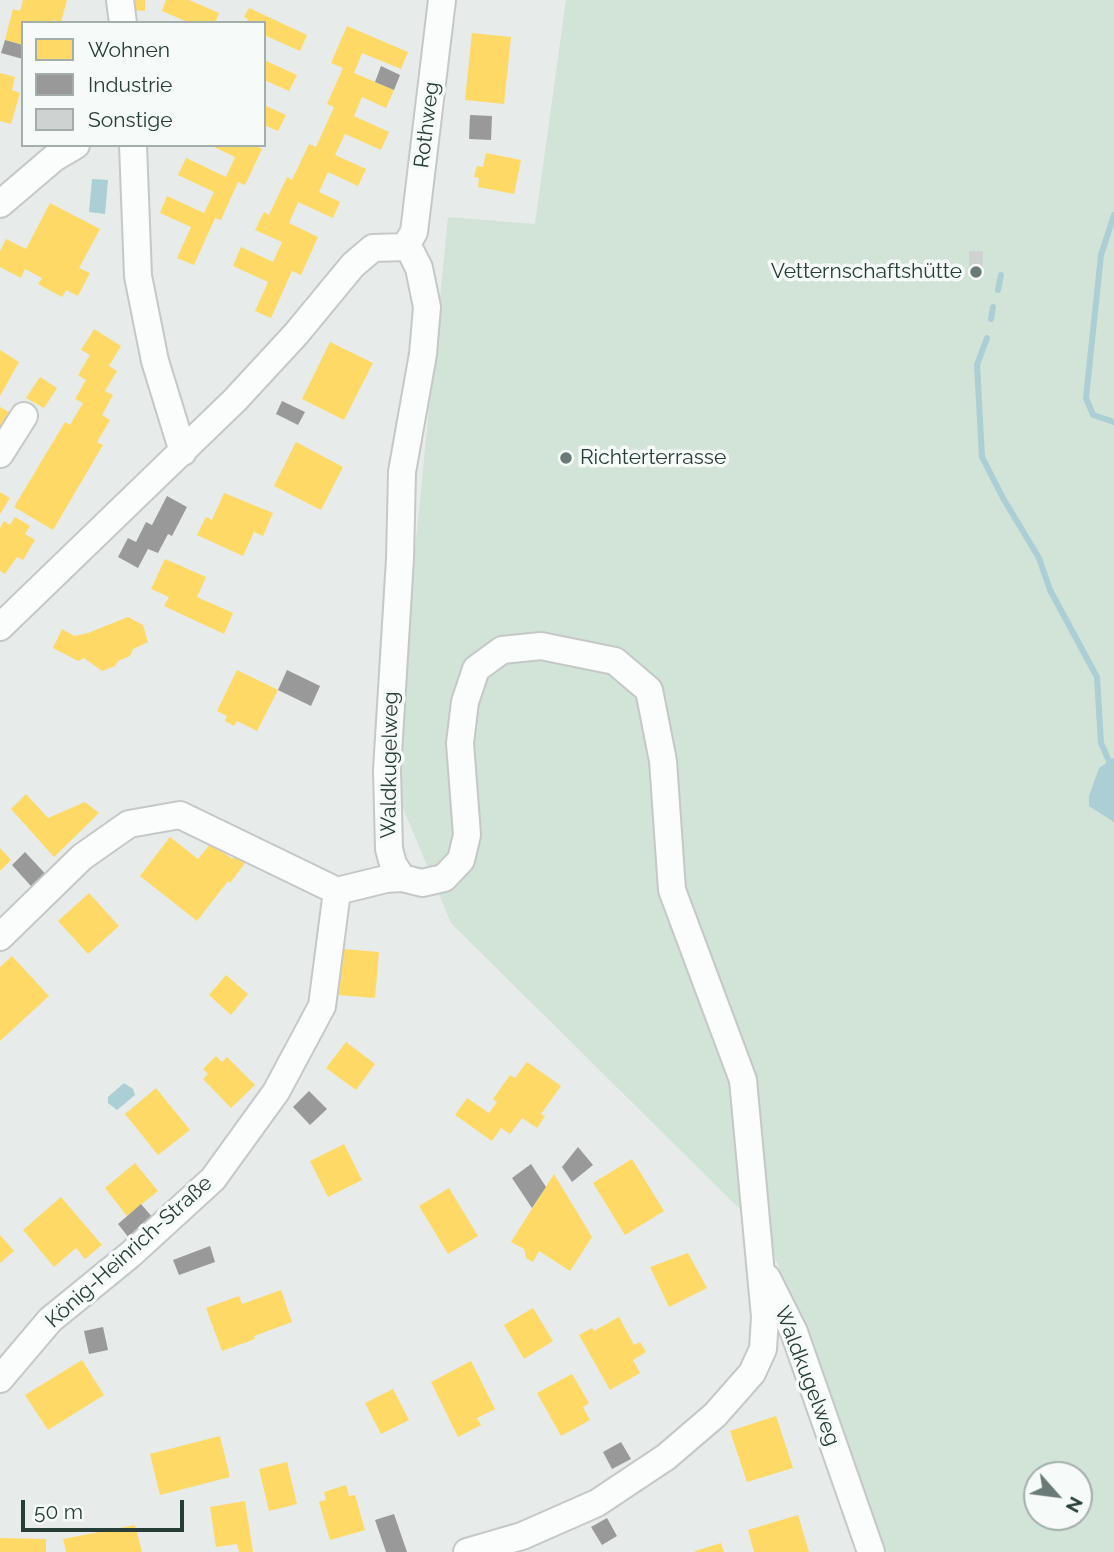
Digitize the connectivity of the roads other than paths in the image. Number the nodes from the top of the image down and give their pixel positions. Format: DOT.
graph roads {
  1 [pos="120,0"];
  2 [pos="442,0"];
  3 [pos="123,21"];
  4 [pos="73,147"];
  5 [pos="134,147"];
  6 [pos="0,204"];
  7 [pos="404,247"];
  8 [pos="24,416"];
  9 [pos="183,452"];
  10 [pos="0,454"];
  11 [pos="0,627"];
  12 [pos="402,878"];
  13 [pos="337,891"];
  14 [pos="0,937"];
  15 [pos="759,1260"];
  16 [pos="0,1379"];
  17 [pos="467,1552"];
  18 [pos="872,1552"];
  1 -- 3 [label="street"];
  2 -- 7 [label="street, Rothweg"];
  4 -- 6 [label="street"];
  5 -- 9 [label="street"];
  7 -- 9 [label="street"];
  7 -- 12 [label="street, Waldkugelweg"];
  8 -- 10 [label="street"];
  9 -- 11 [label="street"];
  12 -- 13 [label="street"];
  12 -- 15 [label="street, Waldkugelweg"];
  13 -- 14 [label="street"];
  13 -- 16 [label="street, König-Heinrich-Straße"];
  15 -- 17 [label="street"];
  15 -- 18 [label="street, Waldkugelweg"];
}
